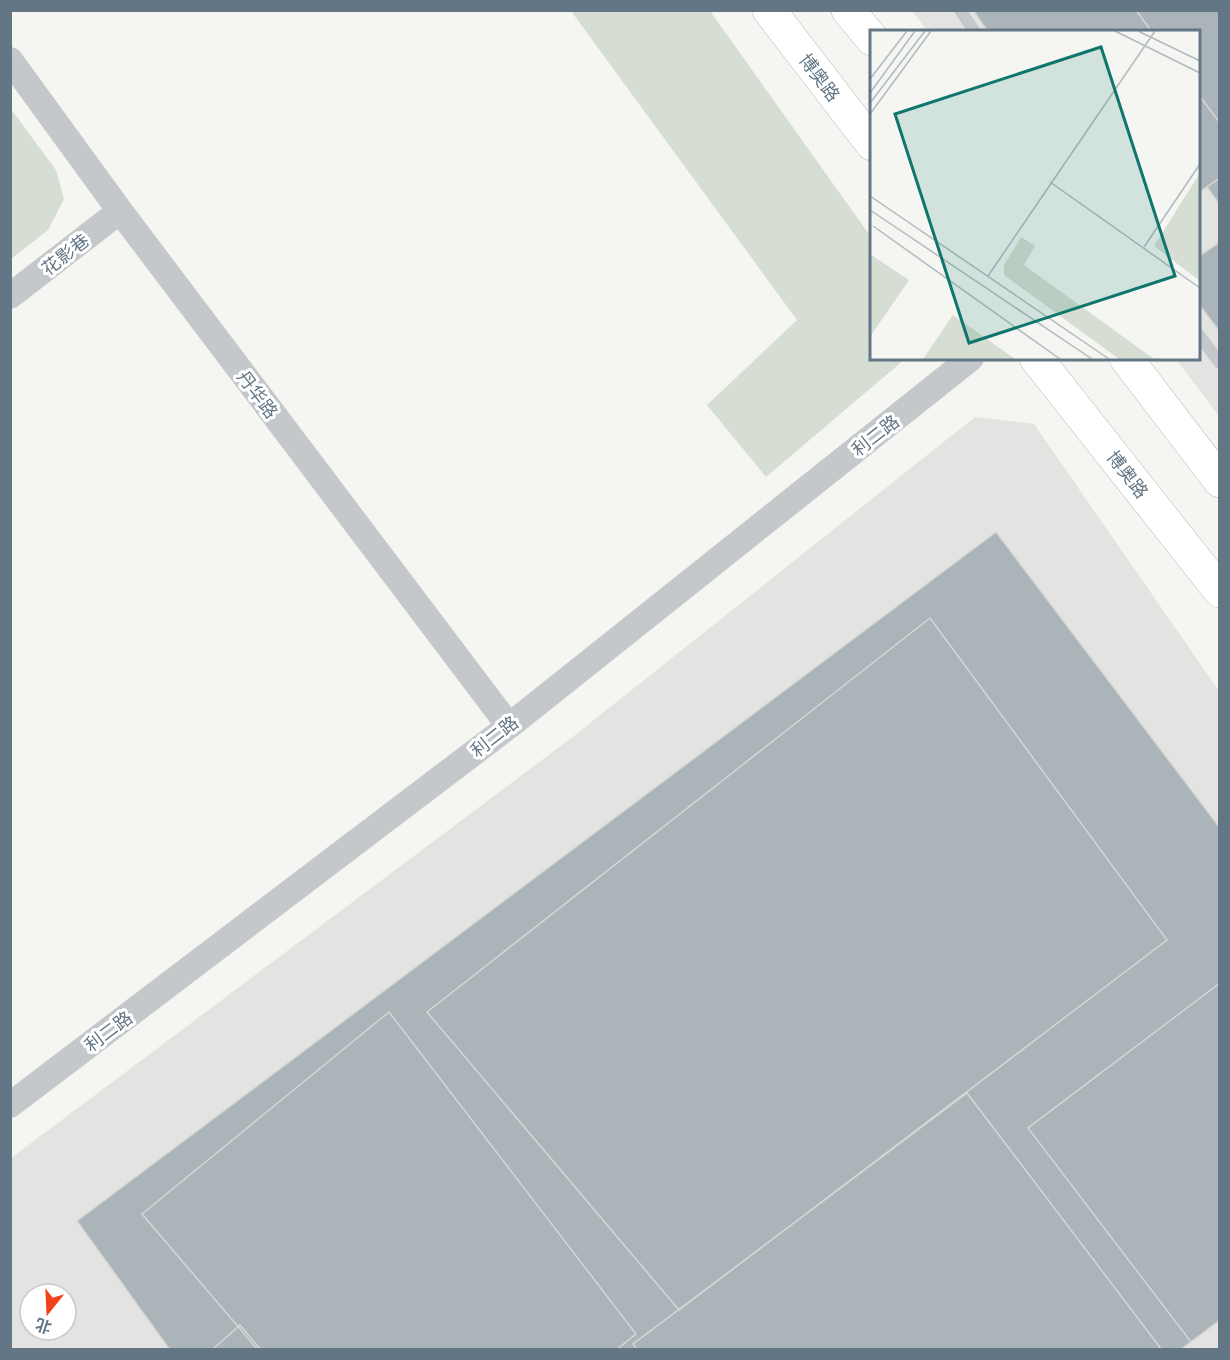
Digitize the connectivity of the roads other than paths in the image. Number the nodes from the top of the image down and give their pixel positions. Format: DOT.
graph roads {
  1 [pos="769,10"];
  2 [pos="848,10"];
  3 [pos="960,10"];
  4 [pos="974,30"];
  5 [pos="870,37"];
  6 [pos="10,60"];
  7 [pos="870,141"];
  8 [pos="120,211"];
  9 [pos="10,296"];
  10 [pos="1200,337"];
  11 [pos="968,360"];
  12 [pos="1038,360"];
  13 [pos="1128,360"];
  14 [pos="1220,363"];
  15 [pos="1220,481"];
  16 [pos="1220,591"];
  17 [pos="509,726"];
  18 [pos="10,1106"];
  1 -- 7 [label="main road, 博奥路"];
  2 -- 5 [label="main road"];
  3 -- 4 [label="lane"];
  6 -- 8 [label="street, 丹华路"];
  8 -- 9 [label="street, 花影巷"];
  8 -- 17 [label="street, 丹华路"];
  10 -- 14 [label="lane"];
  11 -- 17 [label="street, 利二路"];
  12 -- 16 [label="main road, 博奥路"];
  13 -- 15 [label="main road"];
  17 -- 18 [label="street, 利二路"];
}
